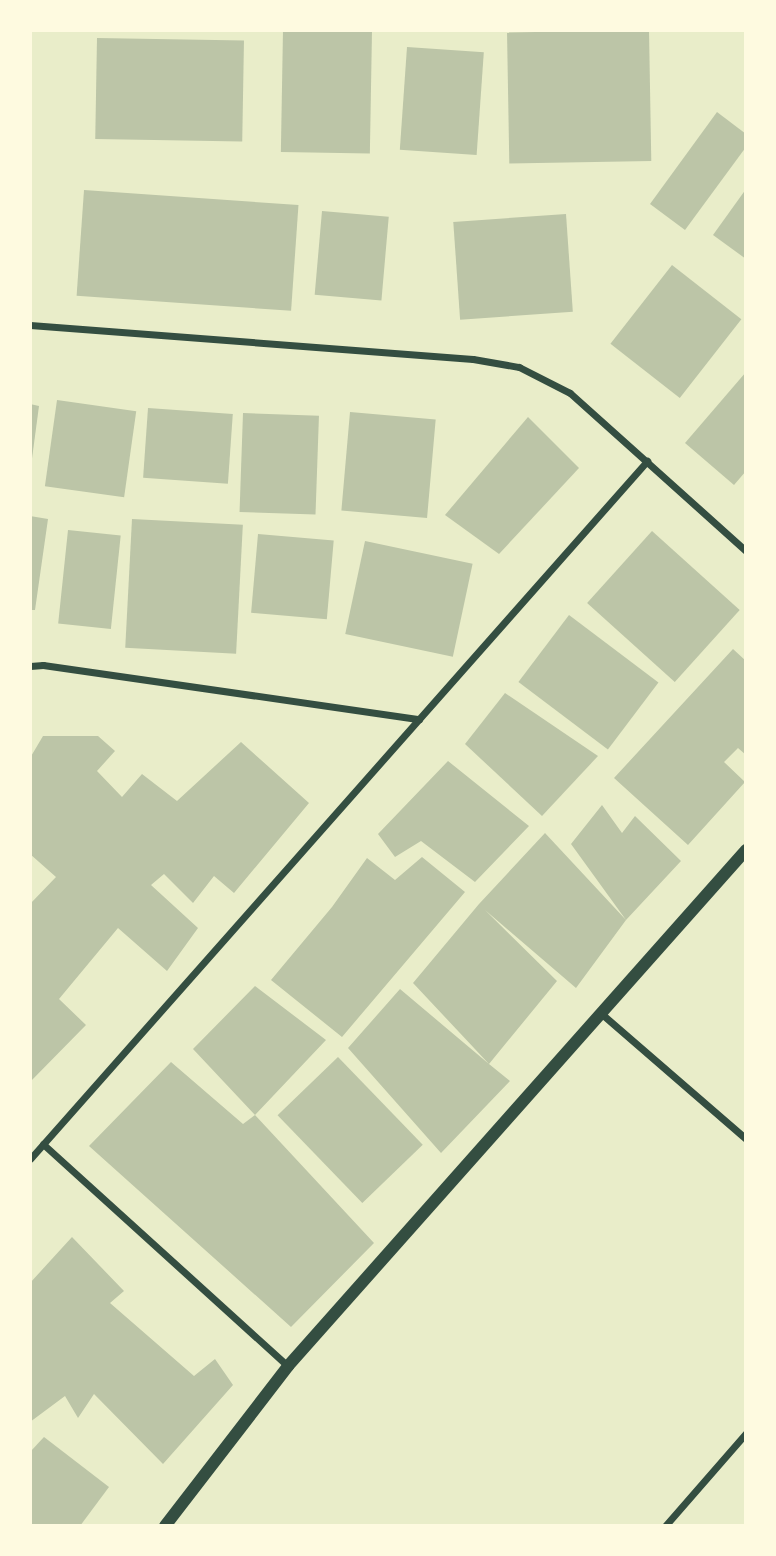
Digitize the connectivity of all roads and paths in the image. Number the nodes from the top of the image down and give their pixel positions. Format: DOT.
graph roads {
  1 [pos="30,325"];
  2 [pos="648,461"];
  3 [pos="746,551"];
  4 [pos="30,666"];
  5 [pos="419,719"];
  6 [pos="746,850"];
  7 [pos="603,1015"];
  8 [pos="746,1139"];
  9 [pos="43,1144"];
  10 [pos="30,1159"];
  11 [pos="288,1366"];
  12 [pos="746,1433"];
  13 [pos="165,1526"];
  14 [pos="665,1526"];
  1 -- 2 [label="street"];
  2 -- 3 [label="street"];
  2 -- 5 [label="street"];
  4 -- 5 [label="street"];
  5 -- 9 [label="street"];
  6 -- 7 [label="street"];
  7 -- 8 [label="street"];
  7 -- 11 [label="street"];
  9 -- 10 [label="street"];
  9 -- 11 [label="street"];
  11 -- 13 [label="street"];
  12 -- 14 [label="street"];
}
